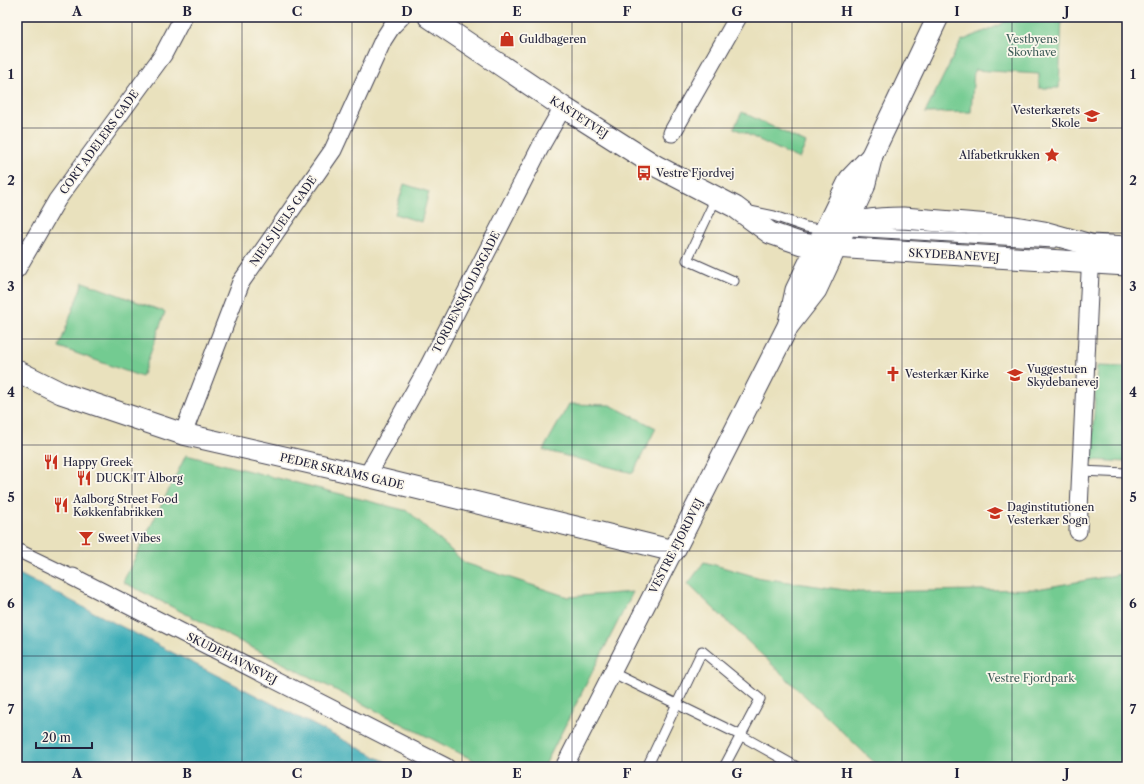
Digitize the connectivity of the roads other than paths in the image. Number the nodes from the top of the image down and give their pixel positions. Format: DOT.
graph roads {
  1 [pos="183,17"];
  2 [pos="401,17"];
  3 [pos="429,17"];
  4 [pos="738,17"];
  5 [pos="938,17"];
  6 [pos="563,107"];
  7 [pos="672,133"];
  8 [pos="716,198"];
  9 [pos="834,235"];
  10 [pos="1127,247"];
  11 [pos="1091,254"];
  12 [pos="1127,265"];
  13 [pos="17,269"];
  14 [pos="734,281"];
  15 [pos="17,370"];
  16 [pos="183,434"];
  17 [pos="1082,470"];
  18 [pos="1127,473"];
  19 [pos="367,476"];
  20 [pos="1078,531"];
  21 [pos="17,550"];
  22 [pos="674,551"];
  23 [pos="73,577"];
  24 [pos="613,673"];
  25 [pos="676,703"];
  26 [pos="740,735"];
  27 [pos="446,767"];
  28 [pos="564,767"];
  29 [pos="647,767"];
  30 [pos="724,767"];
  31 [pos="797,767"];
  1 -- 13 [label="street, CORT ADELERS GADE"];
  2 -- 16 [label="street, NIELS JUELS GADE"];
  3 -- 6 [label="street, KASTETVEJ"];
  4 -- 7 [label="street"];
  5 -- 9 [label="street, VESTRE FJORDVEJ"];
  6 -- 8 [label="street, KASTETVEJ"];
  6 -- 19 [label="street, TORDENSKJOLDSGADE"];
  8 -- 9 [label="street, KASTETVEJ"];
  8 -- 14 [label="lane"];
  9 -- 11 [label="street, SKYDEBANEVEJ"];
  9 -- 11 [label="street, SKYDEBANEVEJ"];
  9 -- 22 [label="street, VESTRE FJORDVEJ"];
  10 -- 11 [label="street, SKYDEBANEVEJ"];
  11 -- 12 [label="street, SKYDEBANEVEJ"];
  11 -- 17 [label="street"];
  15 -- 16 [label="street, PEDER SKRAMS GADE"];
  16 -- 19 [label="street, PEDER SKRAMS GADE"];
  17 -- 18 [label="lane"];
  17 -- 20 [label="street"];
  19 -- 22 [label="street, PEDER SKRAMS GADE"];
  21 -- 23 [label="street, SKUDEHAVNSVEJ"];
  22 -- 24 [label="street, VESTRE FJORDVEJ"];
  23 -- 27 [label="street, SKUDEHAVNSVEJ"];
  24 -- 25 [label="lane"];
  24 -- 28 [label="street, VESTRE FJORDVEJ"];
  25 -- 26 [label="lane"];
  25 -- 26 [label="lane"];
  25 -- 29 [label="lane"];
  26 -- 30 [label="lane"];
  26 -- 31 [label="lane"];
}
